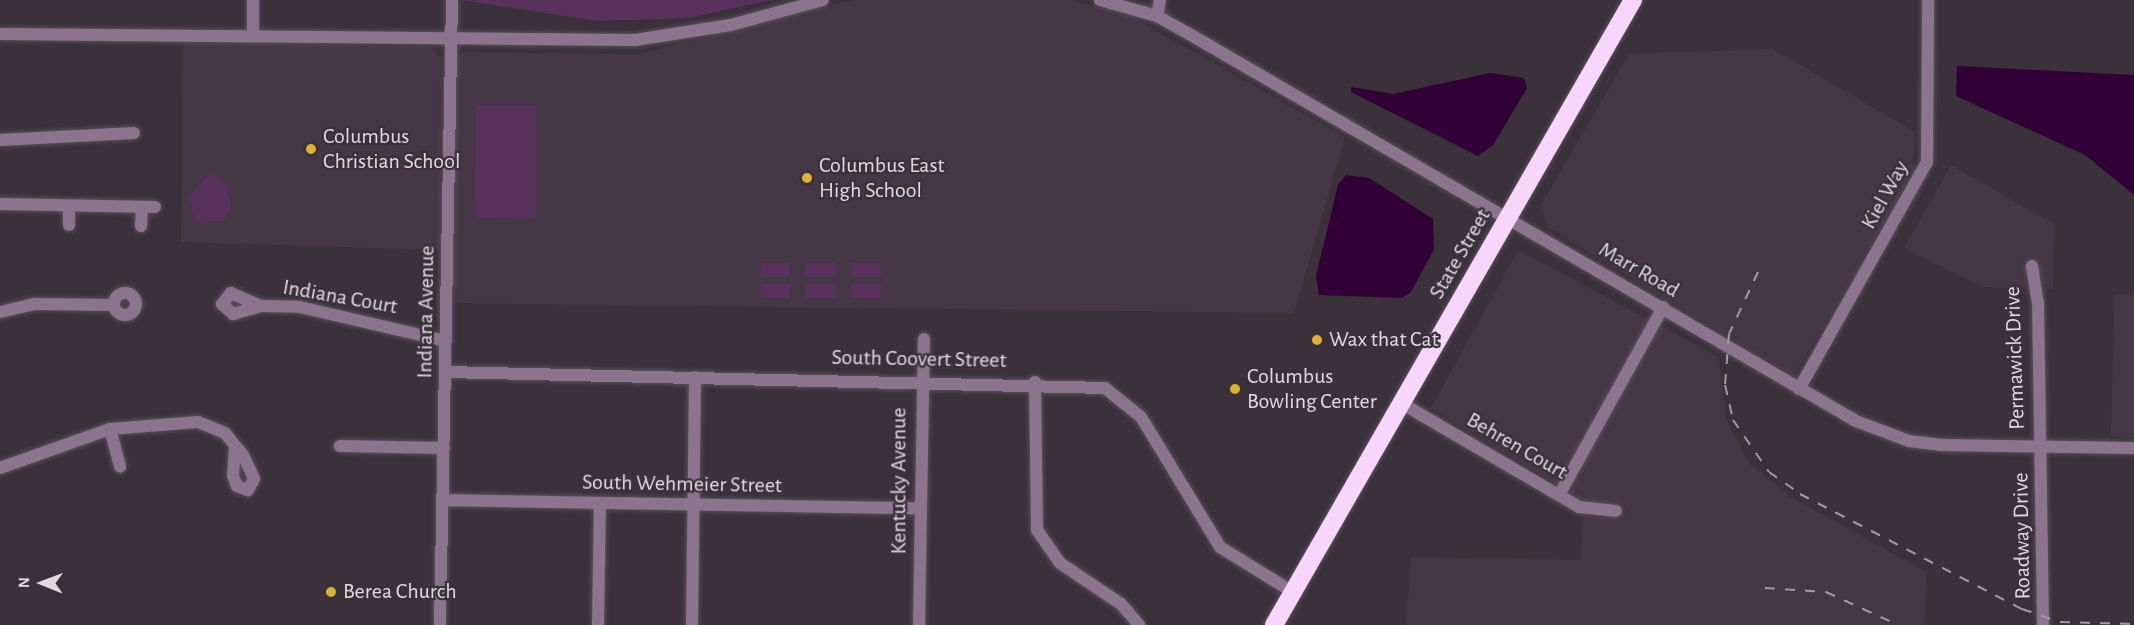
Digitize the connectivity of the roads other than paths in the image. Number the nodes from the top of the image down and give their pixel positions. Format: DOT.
graph roads {
  1 [pos="253,0"];
  2 [pos="453,0"];
  3 [pos="823,0"];
  4 [pos="1100,0"];
  5 [pos="1160,0"];
  6 [pos="1633,0"];
  7 [pos="1928,0"];
  8 [pos="1157,16"];
  9 [pos="0,34"];
  10 [pos="253,35"];
  11 [pos="451,39"];
  12 [pos="134,133"];
  13 [pos="0,140"];
  14 [pos="0,204"];
  15 [pos="69,206"];
  16 [pos="142,207"];
  17 [pos="155,207"];
  18 [pos="1508,220"];
  19 [pos="69,225"];
  20 [pos="141,226"];
  21 [pos="2032,266"];
  22 [pos="113,305"];
  23 [pos="261,306"];
  24 [pos="1663,307"];
  25 [pos="0,312"];
  26 [pos="924,339"];
  27 [pos="446,341"];
  28 [pos="446,372"];
  29 [pos="695,377"];
  30 [pos="921,380"];
  31 [pos="1035,382"];
  32 [pos="1799,389"];
  33 [pos="1401,403"];
  34 [pos="110,429"];
  35 [pos="340,446"];
  36 [pos="2042,447"];
  37 [pos="235,448"];
  38 [pos="444,448"];
  39 [pos="2134,448"];
  40 [pos="120,467"];
  41 [pos="0,468"];
  42 [pos="1558,495"];
  43 [pos="443,500"];
  44 [pos="600,504"];
  45 [pos="694,505"];
  46 [pos="920,508"];
  47 [pos="1616,511"];
  48 [pos="1293,592"];
  49 [pos="440,625"];
  50 [pos="597,625"];
  51 [pos="692,625"];
  52 [pos="919,625"];
  53 [pos="1139,625"];
  54 [pos="1274,625"];
  55 [pos="2043,625"];
  1 -- 10 [label="street"];
  2 -- 11 [label="street, Indiana Avenue"];
  3 -- 11 [label="street"];
  4 -- 8 [label="street, Marr Road"];
  5 -- 8 [label="street"];
  6 -- 18 [label="highway, State Street"];
  7 -- 32 [label="street, Kiel Way"];
  8 -- 18 [label="street, Marr Road"];
  9 -- 10 [label="street"];
  10 -- 11 [label="street"];
  11 -- 27 [label="street, Indiana Avenue"];
  12 -- 13 [label="street"];
  14 -- 15 [label="street"];
  15 -- 16 [label="street"];
  15 -- 19 [label="street"];
  16 -- 17 [label="street"];
  16 -- 20 [label="street"];
  18 -- 24 [label="street, Marr Road"];
  18 -- 33 [label="highway, State Street"];
  21 -- 36 [label="street, Permawick Drive"];
  22 -- 25 [label="street"];
  23 -- 27 [label="street, Indiana Court"];
  24 -- 32 [label="street, Marr Road"];
  24 -- 42 [label="street"];
  26 -- 30 [label="street, Kentucky Avenue"];
  27 -- 28 [label="street, Indiana Avenue"];
  28 -- 29 [label="street, South Coovert Street"];
  28 -- 38 [label="street, Indiana Avenue"];
  29 -- 30 [label="street, South Coovert Street"];
  29 -- 45 [label="street"];
  30 -- 31 [label="street, South Coovert Street"];
  30 -- 46 [label="street, Kentucky Avenue"];
  31 -- 48 [label="street, South Coovert Street"];
  31 -- 53 [label="street"];
  32 -- 36 [label="street, Marr Road"];
  33 -- 42 [label="street, Behren Court"];
  33 -- 48 [label="highway, State Street"];
  34 -- 37 [label="street"];
  34 -- 40 [label="street"];
  34 -- 41 [label="street"];
  35 -- 38 [label="street"];
  36 -- 39 [label="street, Marr Road"];
  36 -- 55 [label="street, Roadway Drive"];
  38 -- 43 [label="street, Indiana Avenue"];
  42 -- 47 [label="street, Behren Court"];
  43 -- 44 [label="street, South Wehmeier Street"];
  43 -- 49 [label="street, Indiana Avenue"];
  44 -- 45 [label="street, South Wehmeier Street"];
  44 -- 50 [label="street"];
  45 -- 46 [label="street, South Wehmeier Street"];
  45 -- 51 [label="street"];
  46 -- 52 [label="street, Kentucky Avenue"];
  48 -- 54 [label="highway, State Street"];
}
